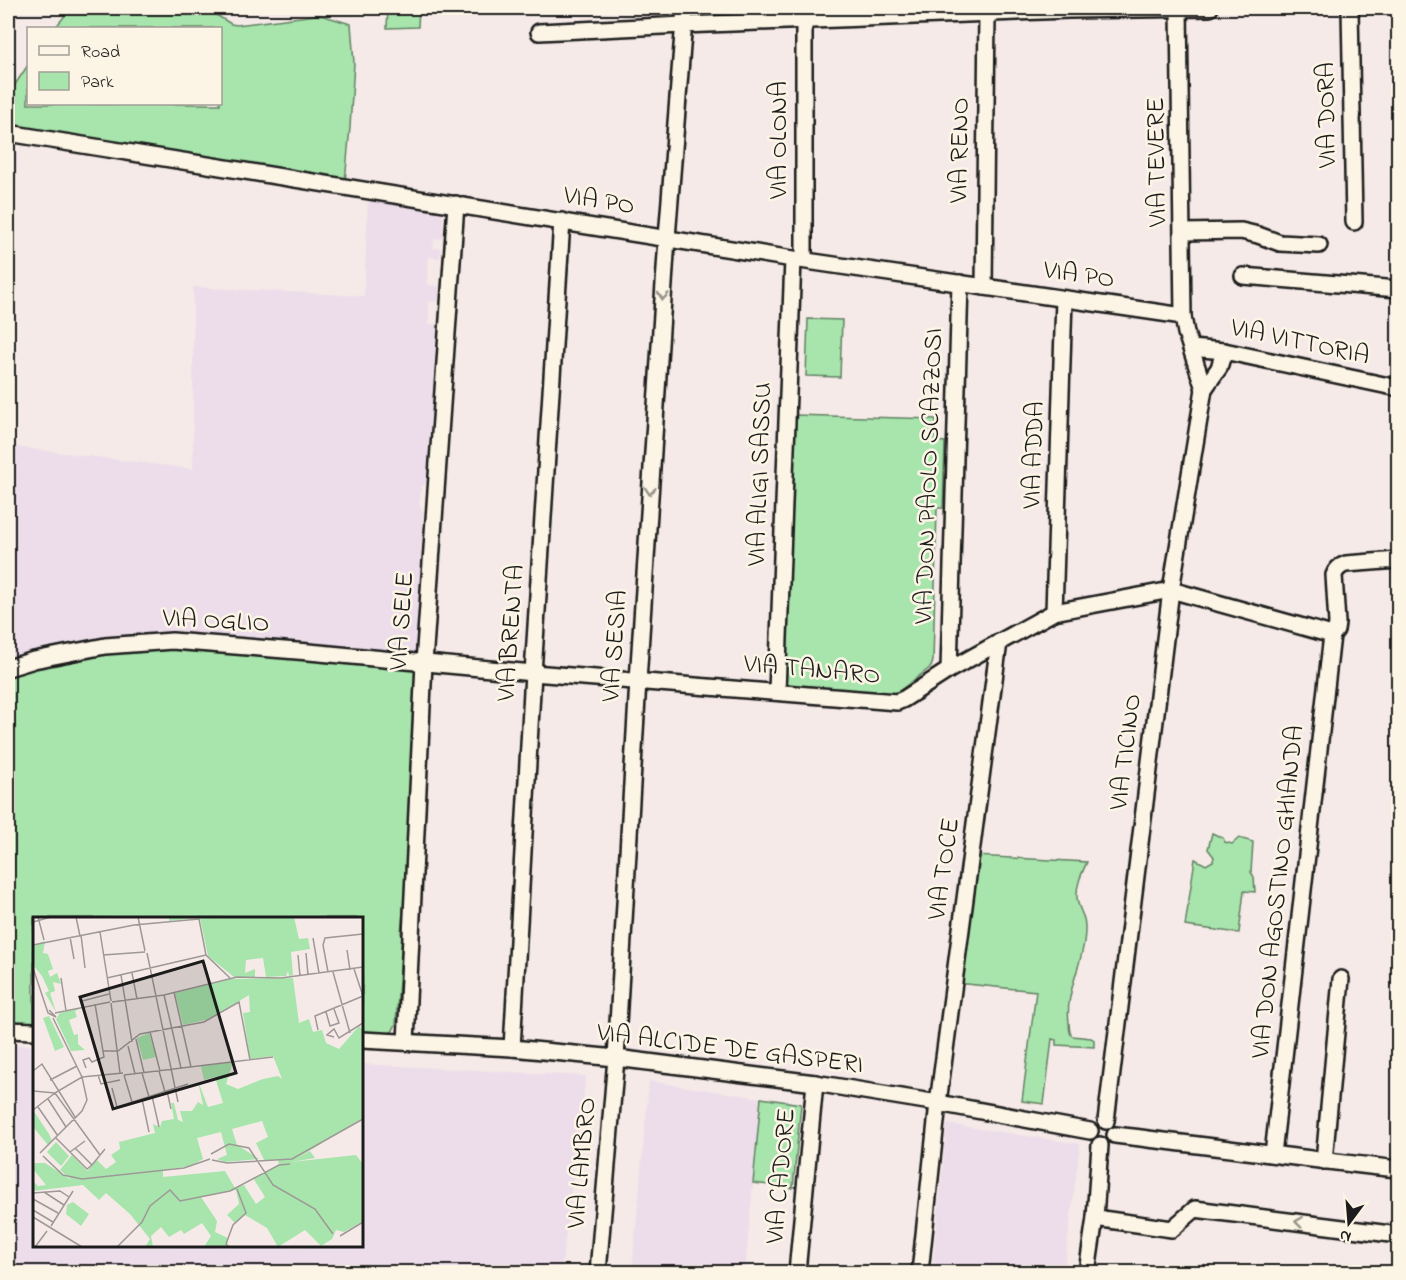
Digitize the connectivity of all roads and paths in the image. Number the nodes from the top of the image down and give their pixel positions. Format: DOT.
graph roads {
  1 [pos="685,8"];
  2 [pos="1151,8"];
  3 [pos="1179,8"];
  4 [pos="1210,8"];
  5 [pos="1350,8"];
  6 [pos="1069,9"];
  7 [pos="956,11"];
  8 [pos="782,14"];
  9 [pos="987,14"];
  10 [pos="804,21"];
  11 [pos="683,25"];
  12 [pos="539,32"];
  13 [pos="8,132"];
  14 [pos="456,204"];
  15 [pos="562,221"];
  16 [pos="1354,222"];
  17 [pos="1183,232"];
  18 [pos="667,238"];
  19 [pos="1319,244"];
  20 [pos="798,259"];
  21 [pos="1243,276"];
  22 [pos="960,283"];
  23 [pos="984,287"];
  24 [pos="1398,289"];
  25 [pos="1064,298"];
  26 [pos="1183,316"];
  27 [pos="1191,348"];
  28 [pos="1224,351"];
  29 [pos="1195,364"];
  30 [pos="1219,368"];
  31 [pos="1398,388"];
  32 [pos="1204,389"];
  33 [pos="1398,560"];
  34 [pos="1171,590"];
  35 [pos="1054,612"];
  36 [pos="1332,636"];
  37 [pos="999,642"];
  38 [pos="424,663"];
  39 [pos="8,668"];
  40 [pos="949,670"];
  41 [pos="533,673"];
  42 [pos="638,681"];
  43 [pos="777,692"];
  44 [pos="1341,979"];
  45 [pos="8,1030"];
  46 [pos="33,1031"];
  47 [pos="363,1040"];
  48 [pos="406,1042"];
  49 [pos="512,1048"];
  50 [pos="616,1058"];
  51 [pos="815,1083"];
  52 [pos="938,1103"];
  53 [pos="1106,1121"];
  54 [pos="1090,1131"];
  55 [pos="1115,1135"];
  56 [pos="1100,1145"];
  57 [pos="1273,1154"];
  58 [pos="1324,1161"];
  59 [pos="1398,1169"];
  60 [pos="1095,1218"];
  61 [pos="1398,1235"];
  62 [pos="598,1272"];
  63 [pos="797,1272"];
  64 [pos="920,1272"];
  65 [pos="1087,1272"];
  1 -- 11 [label="street, VIA SESIA"];
  2 -- 3 [label="street"];
  2 -- 6 [label="street"];
  3 -- 4 [label="street"];
  3 -- 17 [label="street, VIA TEVERE"];
  5 -- 16 [label="street, VIA DORA"];
  6 -- 9 [label="street"];
  7 -- 9 [label="street"];
  7 -- 10 [label="street"];
  8 -- 10 [label="street"];
  8 -- 11 [label="street"];
  9 -- 23 [label="street, VIA RENO"];
  10 -- 20 [label="street, VIA OLONA"];
  11 -- 12 [label="street"];
  11 -- 18 [label="street, VIA SESIA"];
  13 -- 14 [label="street, VIA PO"];
  14 -- 15 [label="street, VIA PO"];
  14 -- 38 [label="street, VIA SELE"];
  15 -- 18 [label="street, VIA PO"];
  15 -- 41 [label="street, VIA BRENTA"];
  17 -- 19 [label="street"];
  17 -- 26 [label="street, VIA TEVERE"];
  18 -- 20 [label="street, VIA PO"];
  18 -- 42 [label="street, VIA SESIA, one-way"];
  20 -- 22 [label="street, VIA PO"];
  20 -- 43 [label="street, VIA ALIGI SASSU"];
  21 -- 24 [label="street"];
  22 -- 23 [label="street, VIA PO"];
  22 -- 40 [label="street, VIA DON PAOLO SCAZZOSI"];
  23 -- 25 [label="street, VIA PO"];
  25 -- 26 [label="street, VIA PO"];
  25 -- 35 [label="street, VIA ADDA"];
  26 -- 27 [label="street, VIA TEVERE"];
  27 -- 28 [label="street, VIA VITTORIA"];
  27 -- 29 [label="street, VIA TEVERE"];
  28 -- 30 [label="street"];
  28 -- 31 [label="street, VIA VITTORIA"];
  29 -- 30 [label="street"];
  29 -- 32 [label="street, VIA TEVERE"];
  30 -- 32 [label="street"];
  32 -- 34 [label="street, VIA TICINO"];
  33 -- 36 [label="street, VIA DON AGOSTINO GHIANDA"];
  34 -- 35 [label="street, VIA TANARO"];
  34 -- 36 [label="street"];
  34 -- 53 [label="street, VIA TICINO"];
  35 -- 37 [label="street, VIA TANARO"];
  36 -- 57 [label="street, VIA DON AGOSTINO GHIANDA"];
  37 -- 40 [label="street, VIA TANARO"];
  37 -- 52 [label="street, VIA TOCE"];
  38 -- 39 [label="street, VIA OGLIO"];
  38 -- 41 [label="street, VIA TANARO"];
  38 -- 48 [label="street, VIA SELE"];
  40 -- 43 [label="street, VIA TANARO"];
  41 -- 42 [label="street, VIA TANARO"];
  41 -- 49 [label="street, VIA BRENTA"];
  42 -- 43 [label="street, VIA TANARO"];
  42 -- 50 [label="street, VIA SESIA"];
  44 -- 58 [label="street"];
  45 -- 46 [label="street"];
  47 -- 48 [label="street, VIA ALCIDE DE GASPERI"];
  48 -- 49 [label="street, VIA ALCIDE DE GASPERI"];
  49 -- 50 [label="street, VIA ALCIDE DE GASPERI"];
  50 -- 51 [label="street, VIA ALCIDE DE GASPERI"];
  50 -- 62 [label="street, VIA LAMBRO"];
  51 -- 52 [label="street, VIA ALCIDE DE GASPERI"];
  51 -- 63 [label="street, VIA CADORE"];
  52 -- 54 [label="street, VIA ALCIDE DE GASPERI"];
  52 -- 64 [label="street, VIA TOCE"];
  53 -- 54 [label="street"];
  53 -- 55 [label="street"];
  54 -- 56 [label="street"];
  55 -- 56 [label="street"];
  55 -- 57 [label="street"];
  56 -- 60 [label="street"];
  57 -- 58 [label="street"];
  58 -- 59 [label="street"];
  61 -- 60 [label="street, one-way"];
  60 -- 65 [label="street"];
}
